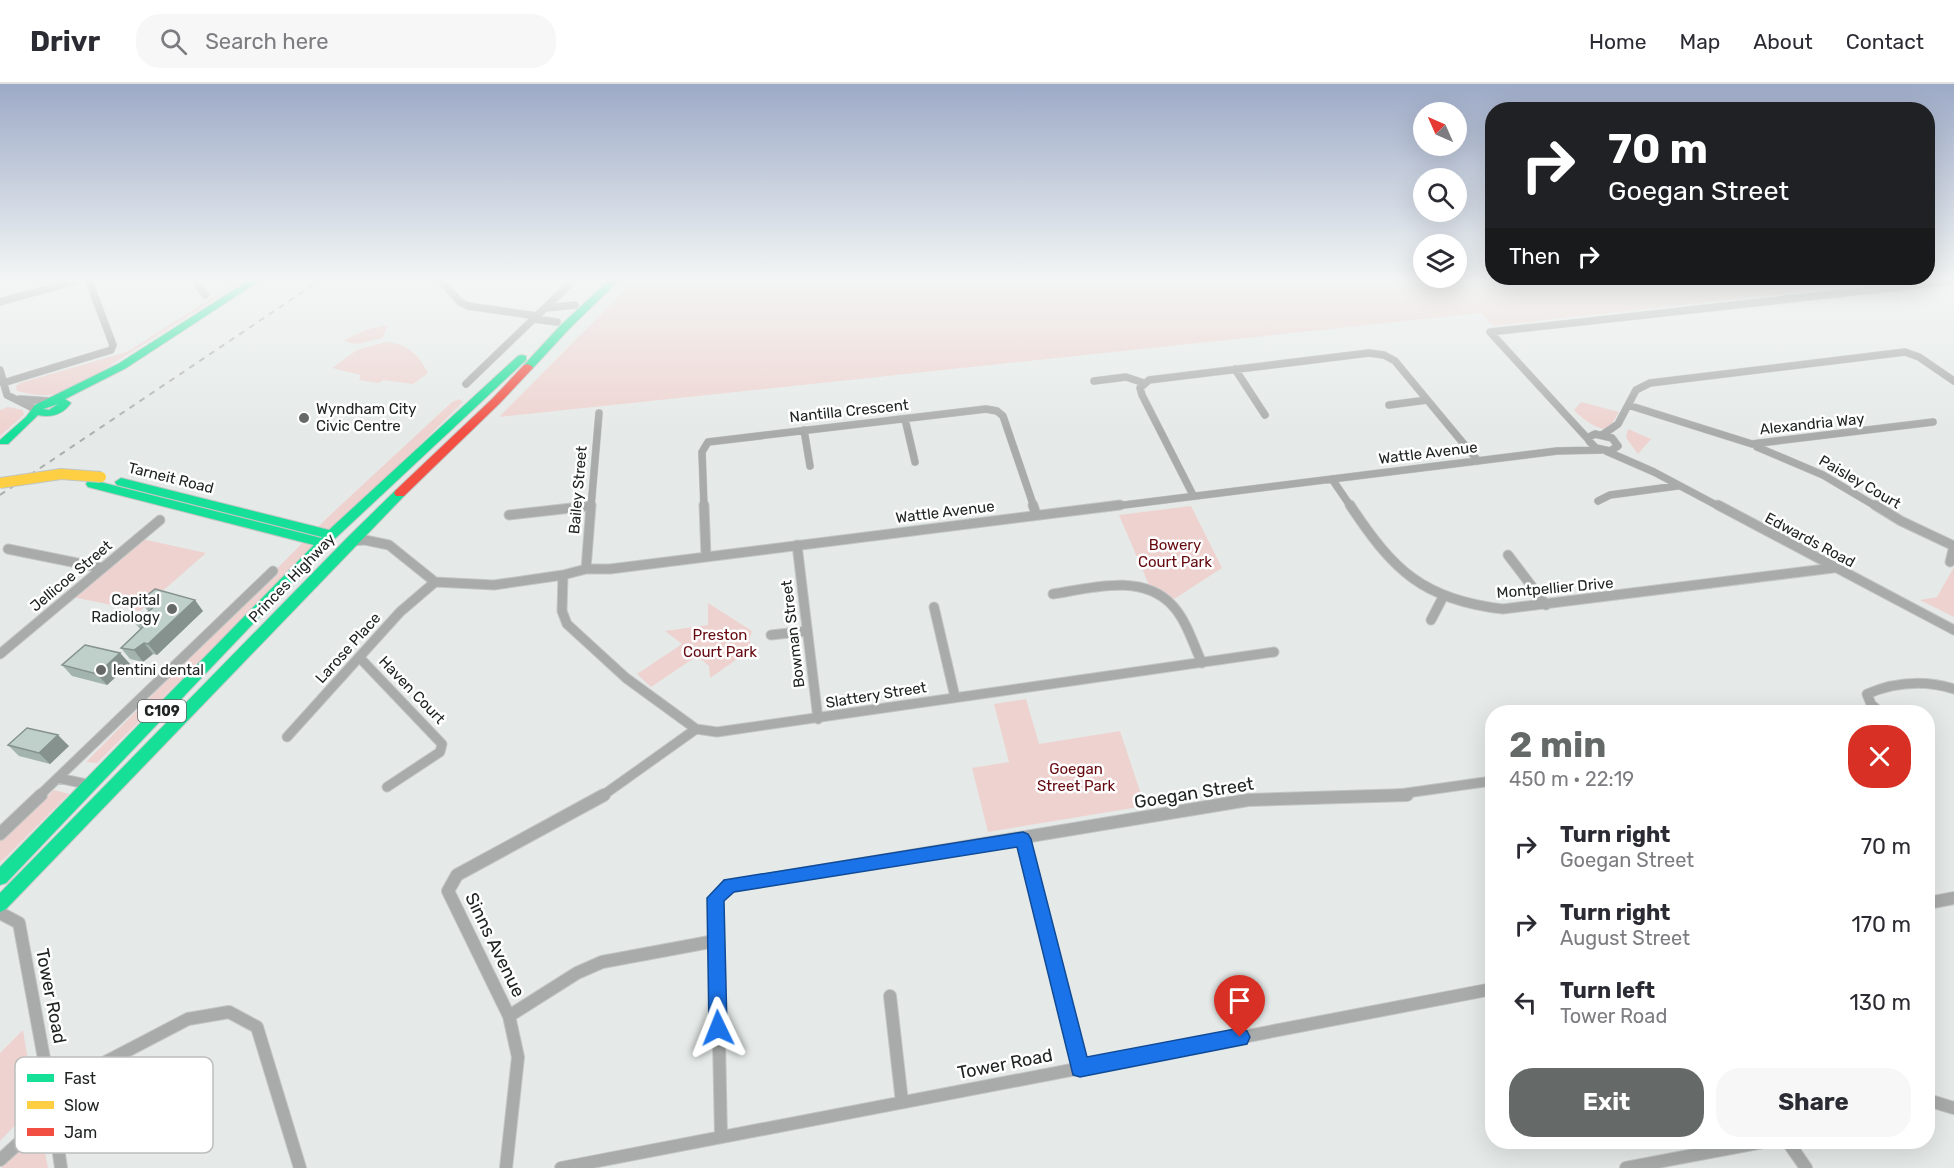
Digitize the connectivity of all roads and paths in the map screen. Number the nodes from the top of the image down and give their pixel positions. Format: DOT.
graph roads {
  1 [pos="108,332"];
  2 [pos="176,332"];
  3 [pos="522,332"];
  4 [pos="547,332"];
  5 [pos="557,332"];
  6 [pos="1494,332"];
  7 [pos="1235,369"];
  8 [pos="0,370"];
  9 [pos="1095,381"];
  10 [pos="1954,381"];
  11 [pos="3,383"];
  12 [pos="1143,383"];
  13 [pos="466,384"];
  14 [pos="12,398"];
  15 [pos="480,399"];
  16 [pos="1427,400"];
  17 [pos="496,401"];
  18 [pos="56,404"];
  19 [pos="1389,405"];
  20 [pos="1628,405"];
  21 [pos="37,411"];
  22 [pos="598,412"];
  23 [pos="1265,415"];
  24 [pos="1566,416"];
  25 [pos="904,419"];
  26 [pos="1933,422"];
  27 [pos="1618,424"];
  28 [pos="804,430"];
  29 [pos="1600,434"];
  30 [pos="1588,440"];
  31 [pos="1617,443"];
  32 [pos="2,444"];
  33 [pos="1752,444"];
  34 [pos="1603,450"];
  35 [pos="1557,451"];
  36 [pos="1478,461"];
  37 [pos="915,462"];
  38 [pos="810,466"];
  39 [pos="1653,472"];
  40 [pos="1332,479"];
  41 [pos="96,481"];
  42 [pos="0,483"];
  43 [pos="1678,486"];
  44 [pos="0,489"];
  45 [pos="1193,495"];
  46 [pos="1598,501"];
  47 [pos="589,506"];
  48 [pos="1036,514"];
  49 [pos="509,516"];
  50 [pos="160,520"];
  51 [pos="327,539"];
  52 [pos="351,541"];
  53 [pos="797,545"];
  54 [pos="1954,546"];
  55 [pos="8,549"];
  56 [pos="1508,555"];
  57 [pos="706,556"];
  58 [pos="1950,562"];
  59 [pos="102,568"];
  60 [pos="1833,568"];
  61 [pos="586,569"];
  62 [pos="273,571"];
  63 [pos="563,575"];
  64 [pos="435,582"];
  65 [pos="1053,594"];
  66 [pos="1443,597"];
  67 [pos="1546,605"];
  68 [pos="934,607"];
  69 [pos="1431,620"];
  70 [pos="1954,630"];
  71 [pos="807,631"];
  72 [pos="771,635"];
  73 [pos="1274,652"];
  74 [pos="0,654"];
  75 [pos="360,658"];
  76 [pos="1202,663"];
  77 [pos="1954,689"];
  78 [pos="956,698"];
  79 [pos="1872,705"];
  80 [pos="818,719"];
  81 [pos="696,729"];
  82 [pos="287,737"];
  83 [pos="58,778"];
  84 [pos="1485,782"];
  85 [pos="92,785"];
  86 [pos="387,787"];
  87 [pos="114,788"];
  88 [pos="0,834"];
  89 [pos="1023,839"];
  90 [pos="0,878"];
  91 [pos="1954,898"];
  92 [pos="1935,902"];
  93 [pos="0,904"];
  94 [pos="0,913"];
  95 [pos="715,941"];
  96 [pos="1485,990"];
  97 [pos="890,996"];
  98 [pos="509,1017"];
  99 [pos="44,1057"];
  100 [pos="115,1057"];
  101 [pos="1080,1068"];
  102 [pos="902,1102"];
  103 [pos="1935,1102"];
  104 [pos="1954,1108"];
  105 [pos="721,1136"];
  106 [pos="15,1146"];
  107 [pos="1726,1149"];
  108 [pos="1793,1149"];
  109 [pos="59,1153"];
  110 [pos="0,1160"];
  111 [pos="61,1168"];
  112 [pos="300,1168"];
  113 [pos="506,1168"];
  114 [pos="561,1168"];
  115 [pos="1626,1168"];
  116 [pos="1806,1168"];
  1 -- 11 [label="street"];
  2 -- 18 [label="main road"];
  3 -- 13 [label="street"];
  4 -- 15 [label="main road, Princes Highway / C109"];
  5 -- 17 [label="main road, Princes Highway / C109"];
  6 -- 24 [label="street"];
  7 -- 12 [label="street"];
  7 -- 16 [label="street"];
  7 -- 23 [label="street"];
  8 -- 11 [label="street"];
  9 -- 12 [label="street"];
  10 -- 20 [label="street"];
  11 -- 14 [label="street"];
  12 -- 45 [label="street"];
  14 -- 18 [label="street"];
  14 -- 21 [label="street"];
  15 -- 17 [label="main road"];
  15 -- 51 [label="main road, Princes Highway / C109"];
  16 -- 19 [label="street"];
  16 -- 36 [label="street"];
  17 -- 52 [label="main road, Princes Highway / C109"];
  18 -- 21 [label="main road"];
  18 -- 32 [label="main road"];
  20 -- 27 [label="street"];
  20 -- 33 [label="street, Alexandria Way"];
  21 -- 32 [label="main road"];
  22 -- 47 [label="street, Bailey Street"];
  24 -- 29 [label="street"];
  24 -- 30 [label="street"];
  25 -- 28 [label="street, Nantilla Crescent"];
  25 -- 37 [label="street"];
  25 -- 48 [label="street, Nantilla Crescent"];
  26 -- 33 [label="street, Alexandria Way"];
  27 -- 29 [label="street, Wattle Avenue"];
  27 -- 31 [label="street"];
  28 -- 38 [label="street"];
  28 -- 57 [label="street, Nantilla Crescent"];
  29 -- 30 [label="street, Wattle Avenue"];
  29 -- 31 [label="street, Edwards Road"];
  30 -- 34 [label="street"];
  30 -- 35 [label="street, Wattle Avenue"];
  31 -- 34 [label="street"];
  31 -- 39 [label="street, Edwards Road"];
  33 -- 54 [label="street, Paisley Court"];
  34 -- 35 [label="street, Wattle Avenue"];
  34 -- 39 [label="street, Edwards Road"];
  35 -- 36 [label="street, Wattle Avenue"];
  36 -- 40 [label="street, Wattle Avenue"];
  39 -- 43 [label="street, Edwards Road"];
  40 -- 45 [label="street, Wattle Avenue"];
  40 -- 66 [label="street, Montpellier Drive"];
  41 -- 42 [label="main road, Tarneit Road, bridge"];
  41 -- 44 [label="main road, Tarneit Road"];
  41 -- 51 [label="main road, Tarneit Road"];
  43 -- 46 [label="street"];
  43 -- 60 [label="street, Edwards Road"];
  45 -- 48 [label="street, Wattle Avenue"];
  47 -- 49 [label="street"];
  47 -- 61 [label="street, Bailey Street"];
  48 -- 53 [label="street, Wattle Avenue"];
  50 -- 59 [label="street, Jellicoe Street"];
  51 -- 52 [label="main road, Tarneit Road"];
  51 -- 85 [label="main road, Princes Highway / C109"];
  52 -- 64 [label="street"];
  52 -- 87 [label="main road, Princes Highway / C109"];
  53 -- 57 [label="street, Wattle Avenue"];
  53 -- 71 [label="street, Bowman Street"];
  54 -- 58 [label="street, Paisley Court"];
  55 -- 59 [label="street"];
  56 -- 67 [label="street"];
  57 -- 61 [label="street, Wattle Avenue"];
  59 -- 74 [label="street, Jellicoe Street"];
  60 -- 67 [label="street, Montpellier Drive"];
  60 -- 70 [label="street, Edwards Road"];
  61 -- 63 [label="street, Wattle Avenue"];
  62 -- 83 [label="street"];
  63 -- 64 [label="street, Wattle Avenue"];
  63 -- 81 [label="street"];
  64 -- 75 [label="street, Larose Place"];
  65 -- 76 [label="street"];
  66 -- 67 [label="street, Montpellier Drive"];
  66 -- 69 [label="street"];
  68 -- 78 [label="street"];
  71 -- 72 [label="street"];
  71 -- 80 [label="street, Bowman Street"];
  73 -- 76 [label="street, Slattery Street"];
  75 -- 82 [label="street, Larose Place"];
  75 -- 86 [label="street, Haven Court"];
  76 -- 78 [label="street, Slattery Street"];
  77 -- 79 [label="street"];
  78 -- 80 [label="street, Slattery Street"];
  80 -- 81 [label="street, Slattery Street"];
  81 -- 98 [label="street, Sinns Avenue"];
  83 -- 85 [label="street"];
  83 -- 88 [label="street"];
  84 -- 89 [label="street, Goegan Street"];
  85 -- 87 [label="main road"];
  85 -- 90 [label="main road, Princes Highway / C109"];
  87 -- 93 [label="main road, Princes Highway / C109"];
  89 -- 95 [label="street, Goegan Street"];
  89 -- 101 [label="street"];
  91 -- 92 [label="street"];
  94 -- 99 [label="street, Tower Road"];
  95 -- 98 [label="street"];
  95 -- 105 [label="street, Goegan Street"];
  96 -- 101 [label="street, Tower Road"];
  97 -- 102 [label="street"];
  98 -- 113 [label="street, Sinns Avenue"];
  100 -- 112 [label="street"];
  101 -- 102 [label="street, Tower Road"];
  102 -- 105 [label="street, Tower Road"];
  103 -- 104 [label="street"];
  105 -- 114 [label="street, Tower Road"];
  106 -- 110 [label="street"];
  107 -- 115 [label="street"];
  108 -- 116 [label="street"];
  109 -- 111 [label="street, Tower Road"];
}
